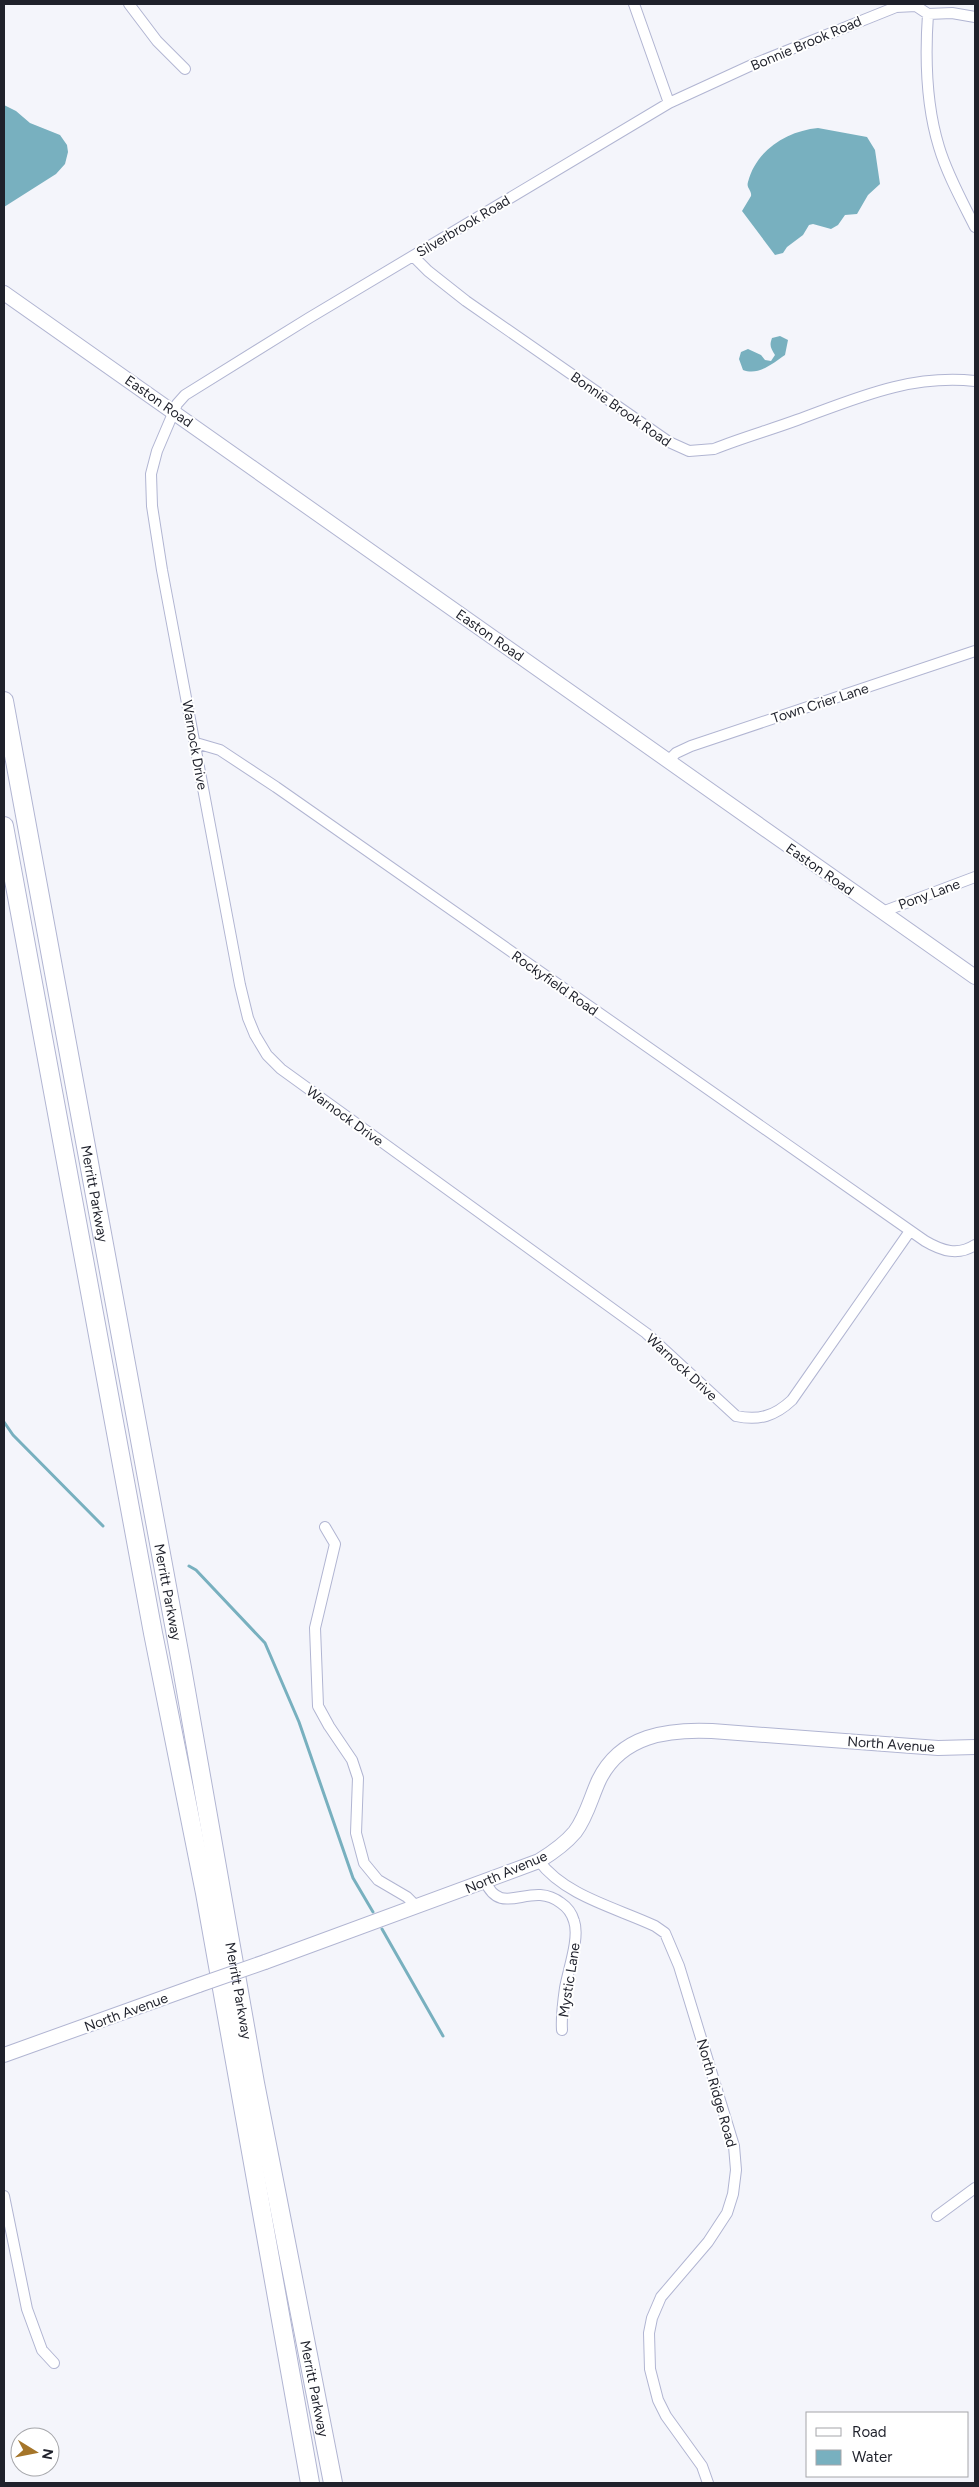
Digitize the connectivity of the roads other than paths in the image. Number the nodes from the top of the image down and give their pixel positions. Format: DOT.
graph roads {
  1 [pos="129,4"];
  2 [pos="634,4"];
  3 [pos="928,14"];
  4 [pos="975,17"];
  5 [pos="185,69"];
  6 [pos="669,103"];
  7 [pos="975,227"];
  8 [pos="413,256"];
  9 [pos="4,293"];
  10 [pos="975,381"];
  11 [pos="174,412"];
  12 [pos="975,652"];
  13 [pos="4,701"];
  14 [pos="196,743"];
  15 [pos="668,761"];
  16 [pos="4,826"];
  17 [pos="975,877"];
  18 [pos="882,912"];
  19 [pos="975,977"];
  20 [pos="910,1231"];
  21 [pos="975,1245"];
  22 [pos="325,1527"];
  23 [pos="975,1747"];
  24 [pos="539,1861"];
  25 [pos="486,1881"];
  26 [pos="418,1907"];
  27 [pos="562,2030"];
  28 [pos="4,2055"];
  29 [pos="975,2188"];
  30 [pos="4,2198"];
  31 [pos="937,2216"];
  32 [pos="54,2363"];
  33 [pos="310,2483"];
  34 [pos="333,2483"];
  35 [pos="708,2483"];
  1 -- 5 [label="street"];
  2 -- 6 [label="street"];
  3 -- 4 [label="street, Bonnie Brook Road"];
  3 -- 6 [label="street, Bonnie Brook Road"];
  3 -- 7 [label="street"];
  6 -- 8 [label="street, Silverbrook Road"];
  8 -- 10 [label="street, Bonnie Brook Road"];
  8 -- 11 [label="street, Silverbrook Road"];
  9 -- 11 [label="main road, Easton Road"];
  11 -- 14 [label="street, Warnock Drive"];
  11 -- 15 [label="main road, Easton Road"];
  12 -- 15 [label="street, Town Crier Lane"];
  13 -- 34 [label="highway, Merritt Parkway"];
  14 -- 20 [label="street, Rockyfield Road"];
  14 -- 20 [label="street, Warnock Drive"];
  15 -- 18 [label="main road, Easton Road"];
  16 -- 33 [label="highway, Merritt Parkway"];
  17 -- 18 [label="street, Pony Lane"];
  18 -- 19 [label="main road, Easton Road"];
  20 -- 21 [label="street, Rockyfield Road"];
  22 -- 26 [label="street"];
  23 -- 24 [label="main road, North Avenue"];
  24 -- 25 [label="main road, North Avenue"];
  24 -- 35 [label="street, North Ridge Road"];
  25 -- 26 [label="main road, North Avenue"];
  25 -- 27 [label="street, Mystic Lane"];
  26 -- 28 [label="main road, North Avenue, bridge"];
  29 -- 31 [label="street"];
  30 -- 32 [label="street"];
}
